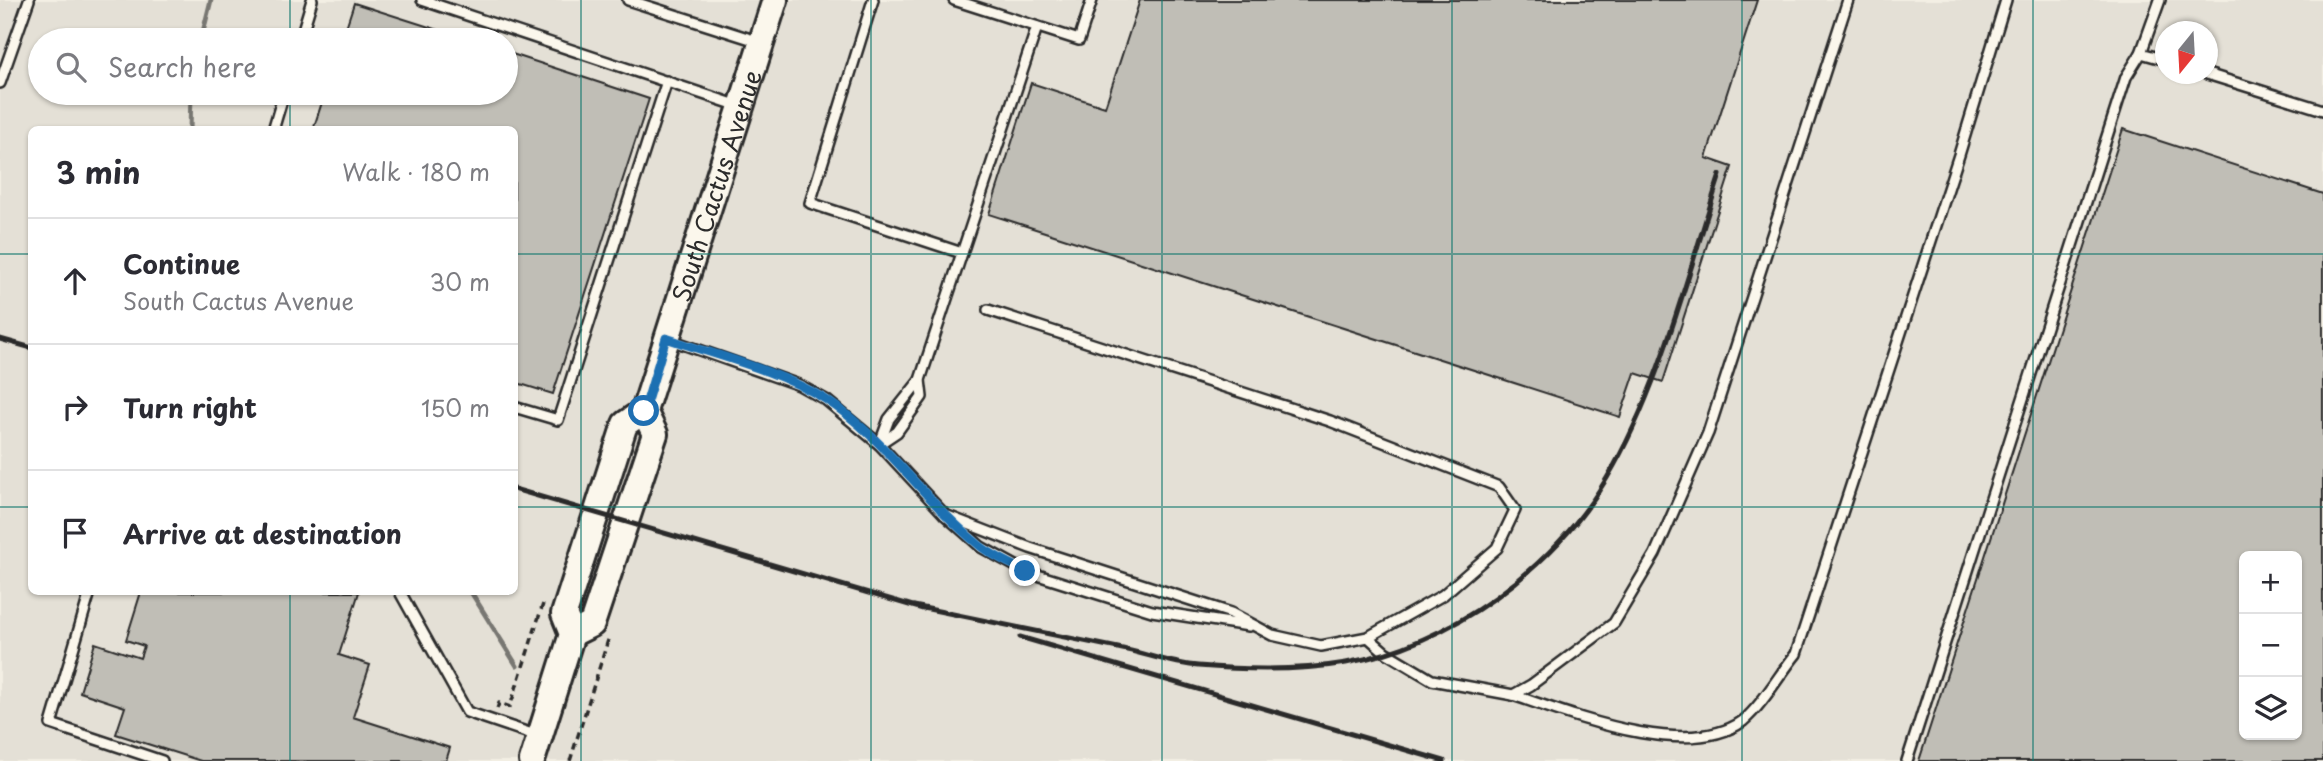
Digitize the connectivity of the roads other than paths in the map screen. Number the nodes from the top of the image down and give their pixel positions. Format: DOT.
graph roads {
  1 [pos="29,0"];
  2 [pos="312,0"];
  3 [pos="422,0"];
  4 [pos="628,0"];
  5 [pos="775,0"];
  6 [pos="873,0"];
  7 [pos="954,0"];
  8 [pos="1091,0"];
  9 [pos="1848,0"];
  10 [pos="2006,0"];
  11 [pos="2160,0"];
  12 [pos="1037,27"];
  13 [pos="304,28"];
  14 [pos="507,28"];
  15 [pos="518,32"];
  16 [pos="762,43"];
  17 [pos="2141,53"];
  18 [pos="2155,57"];
  19 [pos="2218,77"];
  20 [pos="667,81"];
  21 [pos="0,83"];
  22 [pos="280,105"];
  23 [pos="741,107"];
  24 [pos="2323,110"];
  25 [pos="274,126"];
  26 [pos="962,253"];
  27 [pos="988,310"];
  28 [pos="666,338"];
  29 [pos="920,380"];
  30 [pos="518,408"];
  31 [pos="879,444"];
  32 [pos="945,515"];
  33 [pos="89,595"];
  34 [pos="402,595"];
  35 [pos="1251,626"];
  36 [pos="1368,637"];
  37 [pos="1513,695"];
  38 [pos="540,736"];
  39 [pos="162,761"];
  40 [pos="532,761"];
  41 [pos="1907,761"];
  1 -- 21 [label="lane"];
  2 -- 13 [label="lane"];
  3 -- 14 [label="lane"];
  4 -- 16 [label="lane"];
  5 -- 16 [label="main road, South Cactus Avenue"];
  6 -- 26 [label="lane"];
  7 -- 12 [label="lane"];
  8 -- 12 [label="lane"];
  9 -- 37 [label="lane"];
  10 -- 37 [label="lane"];
  11 -- 17 [label="lane"];
  12 -- 26 [label="lane"];
  15 -- 20 [label="lane"];
  16 -- 23 [label="main road, South Cactus Avenue"];
  17 -- 18 [label="lane"];
  17 -- 41 [label="lane"];
  19 -- 24 [label="lane"];
  20 -- 23 [label="lane"];
  20 -- 30 [label="lane"];
  22 -- 25 [label="lane"];
  23 -- 28 [label="main road, South Cactus Avenue"];
  26 -- 29 [label="lane"];
  27 -- 36 [label="lane"];
  28 -- 31 [label="lane"];
  28 -- 38 [label="main road, South Cactus Avenue"];
  29 -- 31 [label="lane"];
  29 -- 31 [label="lane"];
  31 -- 32 [label="lane"];
  32 -- 35 [label="lane"];
  32 -- 35 [label="lane"];
  33 -- 39 [label="lane"];
  34 -- 38 [label="lane"];
  35 -- 36 [label="lane"];
  36 -- 37 [label="lane"];
  38 -- 40 [label="main road, South Cactus Avenue"];
}
